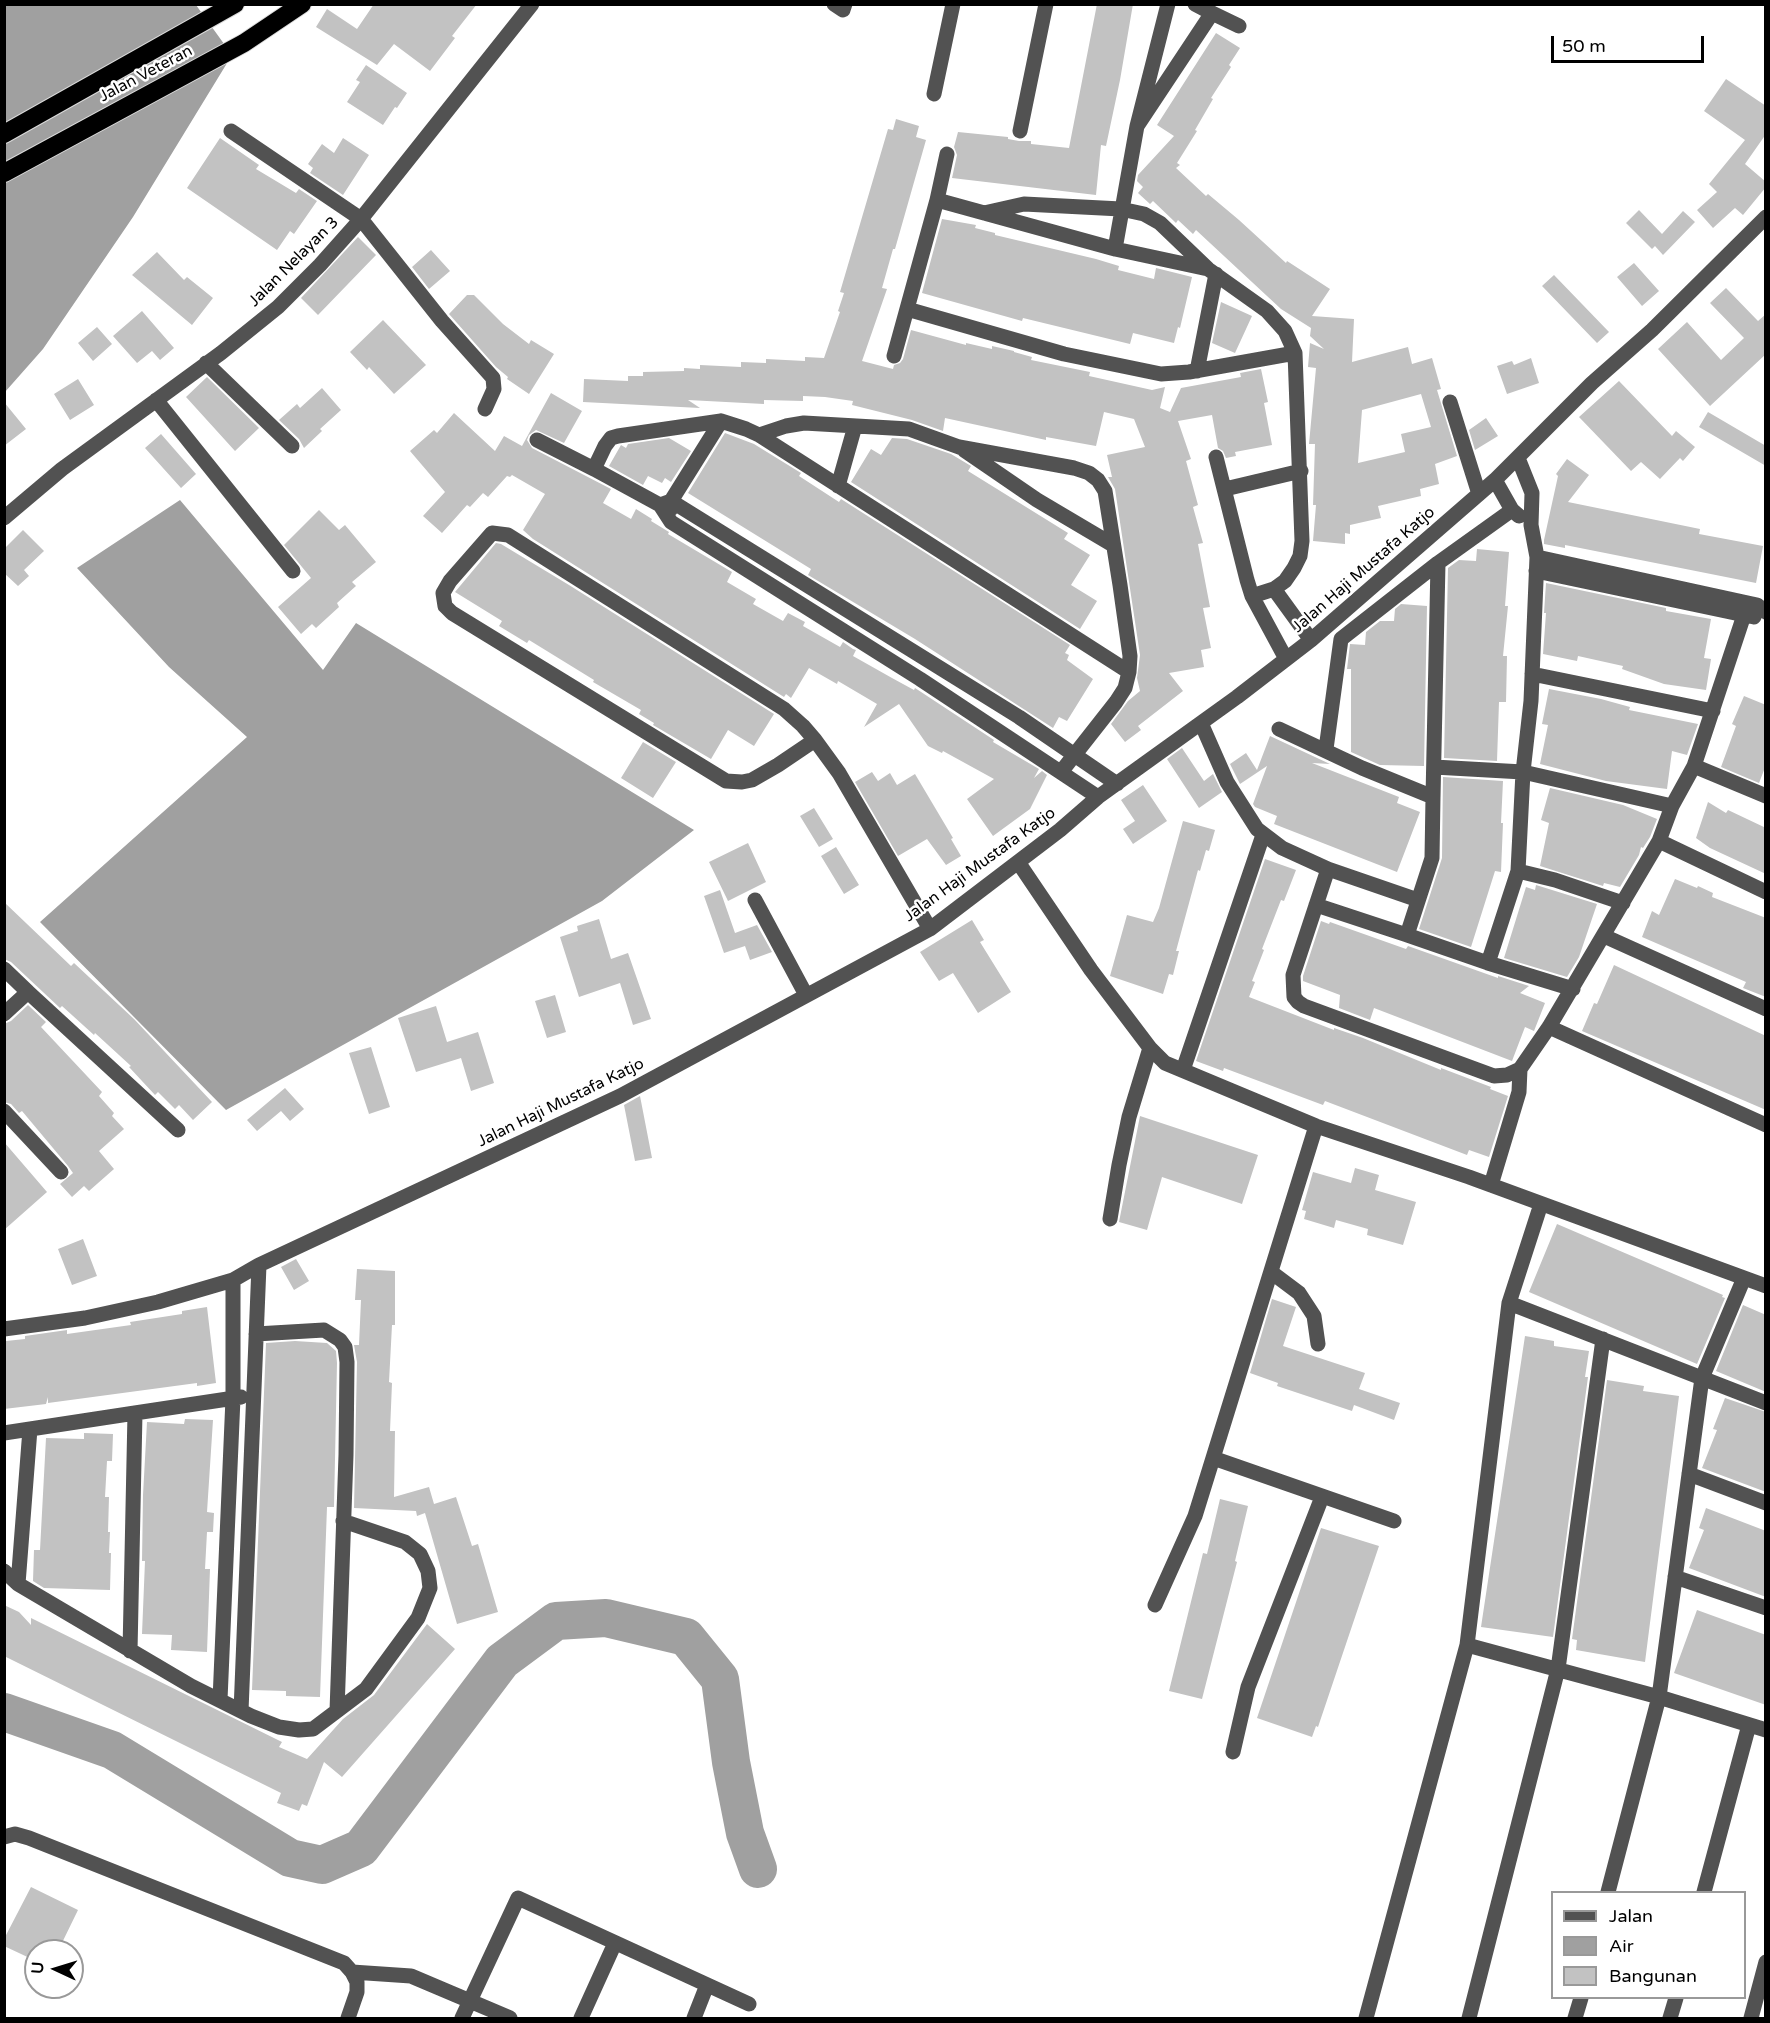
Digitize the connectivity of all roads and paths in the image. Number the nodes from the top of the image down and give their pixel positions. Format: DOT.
graph roads {
  1 [pos="302,4"];
  2 [pos="532,4"];
  3 [pos="834,4"];
  4 [pos="845,4"];
  5 [pos="953,4"];
  6 [pos="1046,4"];
  7 [pos="1168,4"];
  8 [pos="1195,4"];
  9 [pos="229,8"];
  10 [pos="1212,13"];
  11 [pos="1239,26"];
  12 [pos="934,94"];
  13 [pos="1137,126"];
  14 [pos="231,131"];
  15 [pos="1020,131"];
  16 [pos="4,134"];
  17 [pos="947,154"];
  18 [pos="4,172"];
  19 [pos="937,200"];
  20 [pos="1121,209"];
  21 [pos="984,213"];
  22 [pos="1766,217"];
  23 [pos="361,219"];
  24 [pos="1115,249"];
  25 [pos="1212,272"];
  26 [pos="907,309"];
  27 [pos="1295,353"];
  28 [pos="894,356"];
  29 [pos="206,363"];
  30 [pos="1197,371"];
  31 [pos="156,400"];
  32 [pos="1450,402"];
  33 [pos="485,409"];
  34 [pos="721,421"];
  35 [pos="855,426"];
  36 [pos="759,435"];
  37 [pos="537,440"];
  38 [pos="292,446"];
  39 [pos="959,447"];
  40 [pos="1216,457"];
  41 [pos="1518,458"];
  42 [pos="594,469"];
  43 [pos="1300,471"];
  44 [pos="1495,480"];
  45 [pos="838,486"];
  46 [pos="1225,489"];
  47 [pos="1479,494"];
  48 [pos="666,503"];
  49 [pos="1512,510"];
  50 [pos="4,518"];
  51 [pos="1531,525"];
  52 [pos="1113,545"];
  53 [pos="1438,563"];
  54 [pos="1537,564"];
  55 [pos="293,572"];
  56 [pos="1274,588"];
  57 [pos="1252,596"];
  58 [pos="1746,609"];
  59 [pos="1766,612"];
  60 [pos="1311,640"];
  61 [pos="1286,659"];
  62 [pos="1129,672"];
  63 [pos="1532,674"];
  64 [pos="1713,711"];
  65 [pos="1201,723"];
  66 [pos="1279,729"];
  67 [pos="815,740"];
  68 [pos="1326,749"];
  69 [pos="1074,755"];
  70 [pos="1694,766"];
  71 [pos="1434,767"];
  72 [pos="1061,772"];
  73 [pos="1523,772"];
  74 [pos="1117,784"];
  75 [pos="1766,796"];
  76 [pos="1098,797"];
  77 [pos="1433,797"];
  78 [pos="1672,806"];
  79 [pos="1263,835"];
  80 [pos="1659,840"];
  81 [pos="1018,862"];
  82 [pos="1328,869"];
  83 [pos="1518,871"];
  84 [pos="1766,892"];
  85 [pos="754,900"];
  86 [pos="1418,900"];
  87 [pos="1623,903"];
  88 [pos="1316,905"];
  89 [pos="930,929"];
  90 [pos="1407,935"];
  91 [pos="1604,936"];
  92 [pos="1488,963"];
  93 [pos="4,969"];
  94 [pos="1573,989"];
  95 [pos="28,992"];
  96 [pos="806,995"];
  97 [pos="1766,1009"];
  98 [pos="4,1014"];
  99 [pos="1550,1027"];
  100 [pos="1150,1048"];
  101 [pos="1520,1069"];
  102 [pos="1183,1070"];
  103 [pos="4,1111"];
  104 [pos="1766,1125"];
  105 [pos="1316,1126"];
  106 [pos="177,1130"];
  107 [pos="62,1172"];
  108 [pos="1491,1185"];
  109 [pos="1541,1204"];
  110 [pos="1110,1219"];
  111 [pos="259,1265"];
  112 [pos="1271,1272"];
  113 [pos="1744,1278"];
  114 [pos="233,1280"];
  115 [pos="1766,1286"];
  116 [pos="1509,1303"];
  117 [pos="4,1329"];
  118 [pos="256,1334"];
  119 [pos="1603,1340"];
  120 [pos="1318,1344"];
  121 [pos="1702,1378"];
  122 [pos="253,1396"];
  123 [pos="233,1398"];
  124 [pos="1766,1402"];
  125 [pos="135,1413"];
  126 [pos="30,1429"];
  127 [pos="4,1432"];
  128 [pos="1213,1458"];
  129 [pos="1689,1474"];
  130 [pos="1322,1497"];
  131 [pos="1766,1503"];
  132 [pos="343,1521"];
  133 [pos="1394,1521"];
  134 [pos="4,1571"];
  135 [pos="1675,1577"];
  136 [pos="18,1584"];
  137 [pos="1155,1605"];
  138 [pos="1766,1608"];
  139 [pos="1467,1645"];
  140 [pos="130,1651"];
  141 [pos="1558,1670"];
  142 [pos="1659,1697"];
  143 [pos="220,1700"];
  144 [pos="241,1711"];
  145 [pos="337,1711"];
  146 [pos="1749,1725"];
  147 [pos="1766,1731"];
  148 [pos="1233,1752"];
  149 [pos="4,1837"];
  150 [pos="1609,1891"];
  151 [pos="1705,1891"];
  152 [pos="615,1943"];
  153 [pos="1766,1962"];
  154 [pos="352,1972"];
  155 [pos="707,1985"];
  156 [pos="1581,1999"];
  157 [pos="1676,1999"];
  158 [pos="470,2000"];
  159 [pos="749,2004"];
  160 [pos="348,2019"];
  161 [pos="462,2019"];
  162 [pos="510,2019"];
  163 [pos="581,2019"];
  164 [pos="694,2019"];
  165 [pos="1366,2019"];
  166 [pos="1469,2019"];
  167 [pos="1575,2019"];
  168 [pos="1670,2019"];
  169 [pos="1751,2019"];
  1 -- 18 [label="highway, Jalan Veteran"];
  2 -- 23 [label="street, Jalan Nelayan 3"];
  3 -- 4 [label="street"];
  5 -- 12 [label="street"];
  6 -- 15 [label="street"];
  7 -- 13 [label="street"];
  8 -- 10 [label="street"];
  9 -- 16 [label="highway, Jalan Veteran"];
  10 -- 11 [label="street"];
  10 -- 13 [label="street"];
  13 -- 20 [label="street"];
  14 -- 23 [label="street"];
  17 -- 19 [label="street"];
  19 -- 21 [label="street"];
  19 -- 26 [label="street"];
  20 -- 21 [label="street"];
  20 -- 24 [label="street"];
  20 -- 25 [label="street"];
  21 -- 24 [label="street"];
  22 -- 41 [label="street, Jalan Haji Mustafa Katjo"];
  23 -- 29 [label="street, Jalan Nelayan 3"];
  23 -- 33 [label="street"];
  24 -- 25 [label="street"];
  25 -- 27 [label="street"];
  25 -- 30 [label="street"];
  26 -- 28 [label="street"];
  26 -- 30 [label="street"];
  27 -- 30 [label="street"];
  27 -- 43 [label="street"];
  29 -- 31 [label="street, Jalan Nelayan 3"];
  29 -- 38 [label="street"];
  31 -- 50 [label="street, Jalan Nelayan 3"];
  31 -- 55 [label="street"];
  32 -- 47 [label="street"];
  34 -- 36 [label="street"];
  34 -- 42 [label="street"];
  34 -- 48 [label="street"];
  35 -- 36 [label="street"];
  35 -- 39 [label="street"];
  35 -- 45 [label="street"];
  36 -- 45 [label="street"];
  37 -- 42 [label="street"];
  39 -- 52 [label="street"];
  39 -- 52 [label="street"];
  40 -- 46 [label="street"];
  41 -- 44 [label="street, Jalan Haji Mustafa Katjo"];
  41 -- 51 [label="street"];
  42 -- 48 [label="street"];
  43 -- 46 [label="street"];
  43 -- 56 [label="street"];
  44 -- 47 [label="street, Jalan Haji Mustafa Katjo"];
  44 -- 49 [label="street"];
  45 -- 62 [label="street"];
  46 -- 57 [label="street"];
  47 -- 60 [label="street, Jalan Haji Mustafa Katjo"];
  48 -- 69 [label="street"];
  48 -- 72 [label="street"];
  49 -- 51 [label="street"];
  49 -- 53 [label="street"];
  51 -- 54 [label="street"];
  52 -- 62 [label="street"];
  53 -- 68 [label="street"];
  53 -- 71 [label="street"];
  54 -- 58 [label="street"];
  54 -- 63 [label="street"];
  56 -- 57 [label="street"];
  56 -- 60 [label="street"];
  57 -- 61 [label="street"];
  58 -- 59 [label="street"];
  58 -- 64 [label="street"];
  60 -- 61 [label="street, Jalan Haji Mustafa Katjo"];
  61 -- 65 [label="street, Jalan Haji Mustafa Katjo"];
  62 -- 69 [label="street"];
  63 -- 64 [label="street"];
  63 -- 73 [label="street"];
  64 -- 70 [label="street"];
  65 -- 74 [label="street, Jalan Haji Mustafa Katjo"];
  65 -- 79 [label="street"];
  66 -- 68 [label="street"];
  67 -- 67 [label="street"];
  67 -- 89 [label="street"];
  68 -- 77 [label="street"];
  69 -- 72 [label="street"];
  69 -- 74 [label="street"];
  70 -- 75 [label="street"];
  70 -- 78 [label="street"];
  71 -- 73 [label="street"];
  71 -- 77 [label="street"];
  72 -- 76 [label="street"];
  73 -- 78 [label="street"];
  73 -- 83 [label="street"];
  74 -- 76 [label="street, Jalan Haji Mustafa Katjo"];
  76 -- 81 [label="street, Jalan Haji Mustafa Katjo"];
  77 -- 86 [label="street"];
  78 -- 80 [label="street"];
  79 -- 82 [label="street"];
  79 -- 102 [label="street"];
  80 -- 84 [label="street"];
  80 -- 87 [label="street"];
  81 -- 89 [label="street, Jalan Haji Mustafa Katjo"];
  81 -- 100 [label="street"];
  82 -- 86 [label="street"];
  82 -- 88 [label="street"];
  83 -- 87 [label="street"];
  83 -- 92 [label="street"];
  85 -- 96 [label="street"];
  86 -- 90 [label="street"];
  87 -- 91 [label="street"];
  88 -- 90 [label="street"];
  88 -- 101 [label="street"];
  89 -- 96 [label="street, Jalan Haji Mustafa Katjo"];
  90 -- 92 [label="street"];
  91 -- 94 [label="street"];
  91 -- 97 [label="street"];
  92 -- 94 [label="street"];
  93 -- 95 [label="street"];
  94 -- 99 [label="street"];
  95 -- 98 [label="street"];
  95 -- 106 [label="street"];
  96 -- 111 [label="street, Jalan Haji Mustafa Katjo"];
  99 -- 101 [label="street"];
  99 -- 104 [label="street"];
  100 -- 102 [label="street"];
  100 -- 110 [label="street"];
  101 -- 108 [label="street"];
  102 -- 105 [label="street"];
  103 -- 107 [label="street"];
  105 -- 108 [label="street"];
  105 -- 112 [label="street"];
  108 -- 109 [label="street"];
  109 -- 113 [label="street"];
  109 -- 116 [label="street"];
  111 -- 114 [label="street, Jalan Haji Mustafa Katjo"];
  111 -- 118 [label="street"];
  112 -- 120 [label="street"];
  112 -- 128 [label="street"];
  113 -- 115 [label="street"];
  113 -- 121 [label="street"];
  114 -- 117 [label="street, Jalan Haji Mustafa Katjo"];
  114 -- 123 [label="street"];
  116 -- 119 [label="street"];
  116 -- 139 [label="street"];
  118 -- 122 [label="street"];
  118 -- 132 [label="street"];
  119 -- 121 [label="street"];
  119 -- 141 [label="street"];
  121 -- 124 [label="street"];
  121 -- 129 [label="street"];
  122 -- 123 [label="street"];
  122 -- 144 [label="street"];
  123 -- 125 [label="street"];
  123 -- 143 [label="street"];
  125 -- 126 [label="street"];
  125 -- 140 [label="street"];
  126 -- 127 [label="street"];
  126 -- 136 [label="street"];
  128 -- 130 [label="street"];
  128 -- 137 [label="street"];
  129 -- 131 [label="street"];
  129 -- 135 [label="street"];
  130 -- 133 [label="street"];
  130 -- 148 [label="street"];
  132 -- 145 [label="street"];
  132 -- 145 [label="street"];
  134 -- 136 [label="street"];
  135 -- 138 [label="street"];
  135 -- 142 [label="street"];
  136 -- 140 [label="street"];
  139 -- 141 [label="street"];
  139 -- 165 [label="street"];
  140 -- 143 [label="street"];
  141 -- 142 [label="street"];
  141 -- 166 [label="street"];
  142 -- 146 [label="street"];
  142 -- 150 [label="street"];
  143 -- 144 [label="street"];
  144 -- 145 [label="street"];
  146 -- 147 [label="street"];
  146 -- 151 [label="street"];
  149 -- 154 [label="street"];
  152 -- 155 [label="street"];
  152 -- 158 [label="street"];
  152 -- 163 [label="street"];
  153 -- 169 [label="street"];
  154 -- 158 [label="street"];
  154 -- 160 [label="street"];
  155 -- 159 [label="street"];
  155 -- 164 [label="street"];
  156 -- 167 [label="street"];
  157 -- 168 [label="street"];
  158 -- 161 [label="street"];
  158 -- 162 [label="street"];
}
